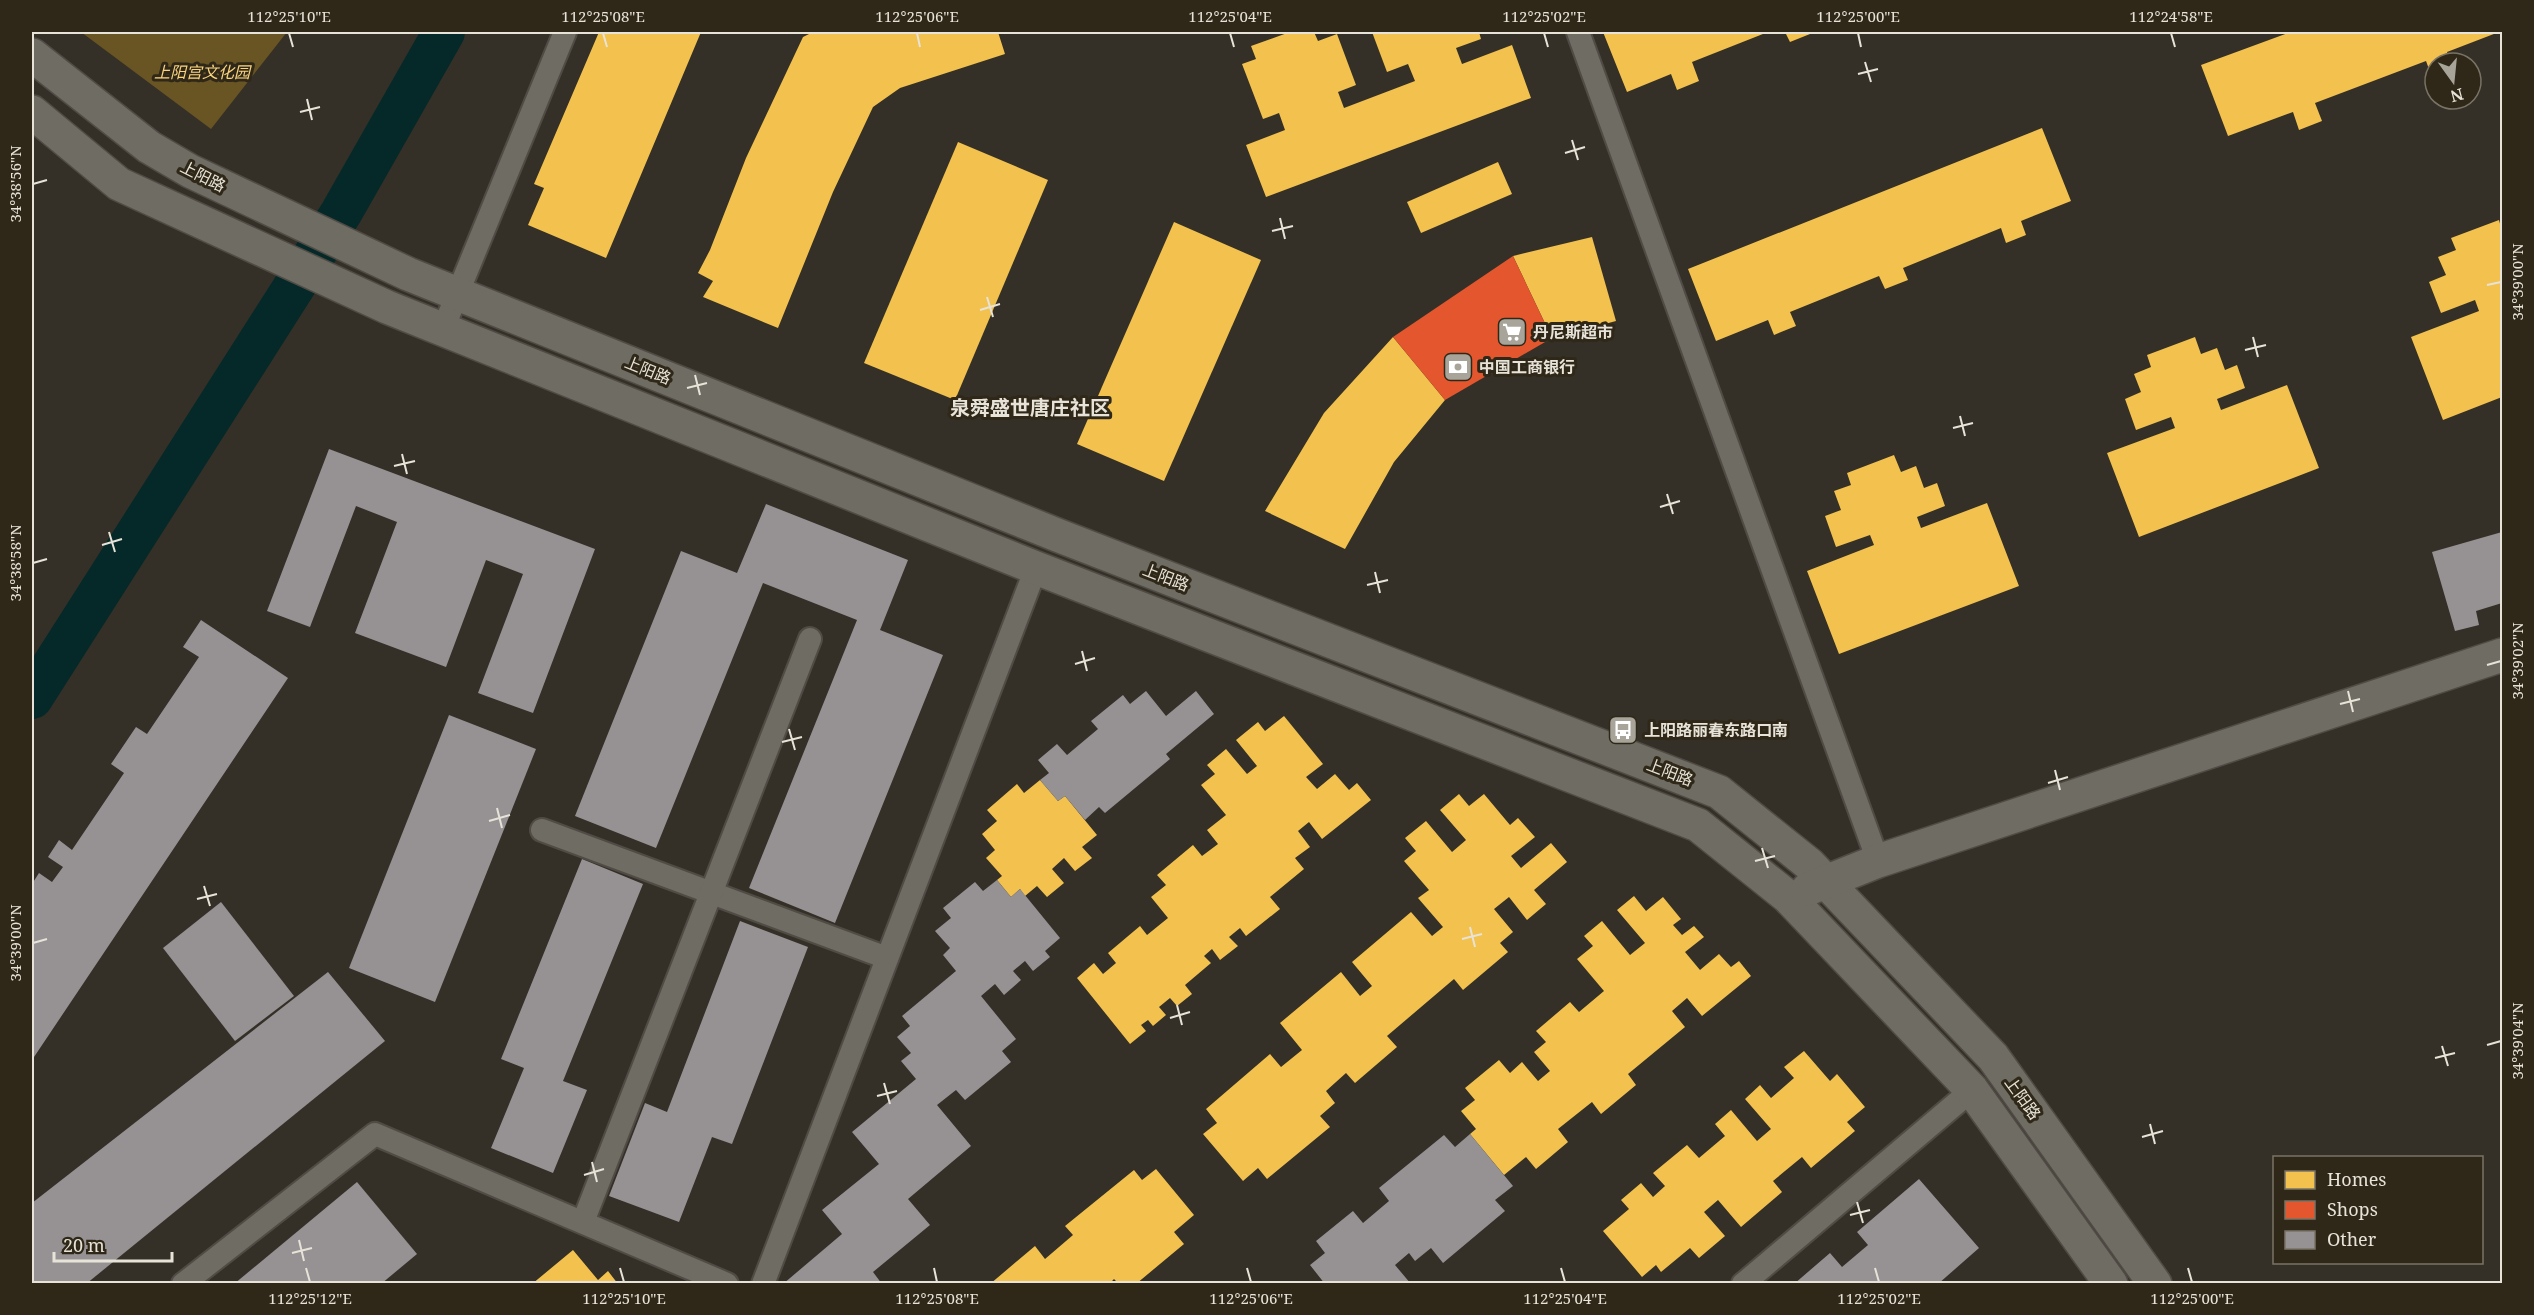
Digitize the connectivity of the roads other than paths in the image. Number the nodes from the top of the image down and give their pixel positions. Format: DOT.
graph roads {
  1 [pos="565,32"];
  2 [pos="1578,32"];
  3 [pos="32,56"];
  4 [pos="32,112"];
  5 [pos="457,293"];
  6 [pos="443,329"];
  7 [pos="1036,568"];
  8 [pos="810,639"];
  9 [pos="2502,655"];
  10 [pos="542,830"];
  11 [pos="1878,861"];
  12 [pos="1826,881"];
  13 [pos="711,893"];
  14 [pos="1788,897"];
  15 [pos="887,958"];
  16 [pos="1972,1090"];
  17 [pos="583,1222"];
  18 [pos="183,1284"];
  19 [pos="727,1284"];
  20 [pos="763,1284"];
  21 [pos="1743,1284"];
  22 [pos="2111,1284"];
  23 [pos="2155,1284"];
  1 -- 5 [label="lane"];
  2 -- 11 [label="lane"];
  3 -- 5 [label="street, 上阳路"];
  4 -- 6 [label="street"];
  5 -- 6 [label="lane"];
  5 -- 12 [label="street, 上阳路"];
  6 -- 7 [label="street"];
  7 -- 14 [label="street"];
  7 -- 15 [label="lane"];
  8 -- 13 [label="lane"];
  9 -- 11 [label="street"];
  10 -- 13 [label="lane"];
  11 -- 12 [label="street"];
  12 -- 14 [label="street"];
  12 -- 23 [label="street, 上阳路"];
  13 -- 15 [label="lane"];
  13 -- 17 [label="lane"];
  14 -- 16 [label="street"];
  15 -- 20 [label="lane"];
  16 -- 21 [label="lane"];
  16 -- 22 [label="street"];
  17 -- 18 [label="lane"];
  17 -- 19 [label="lane"];
}
